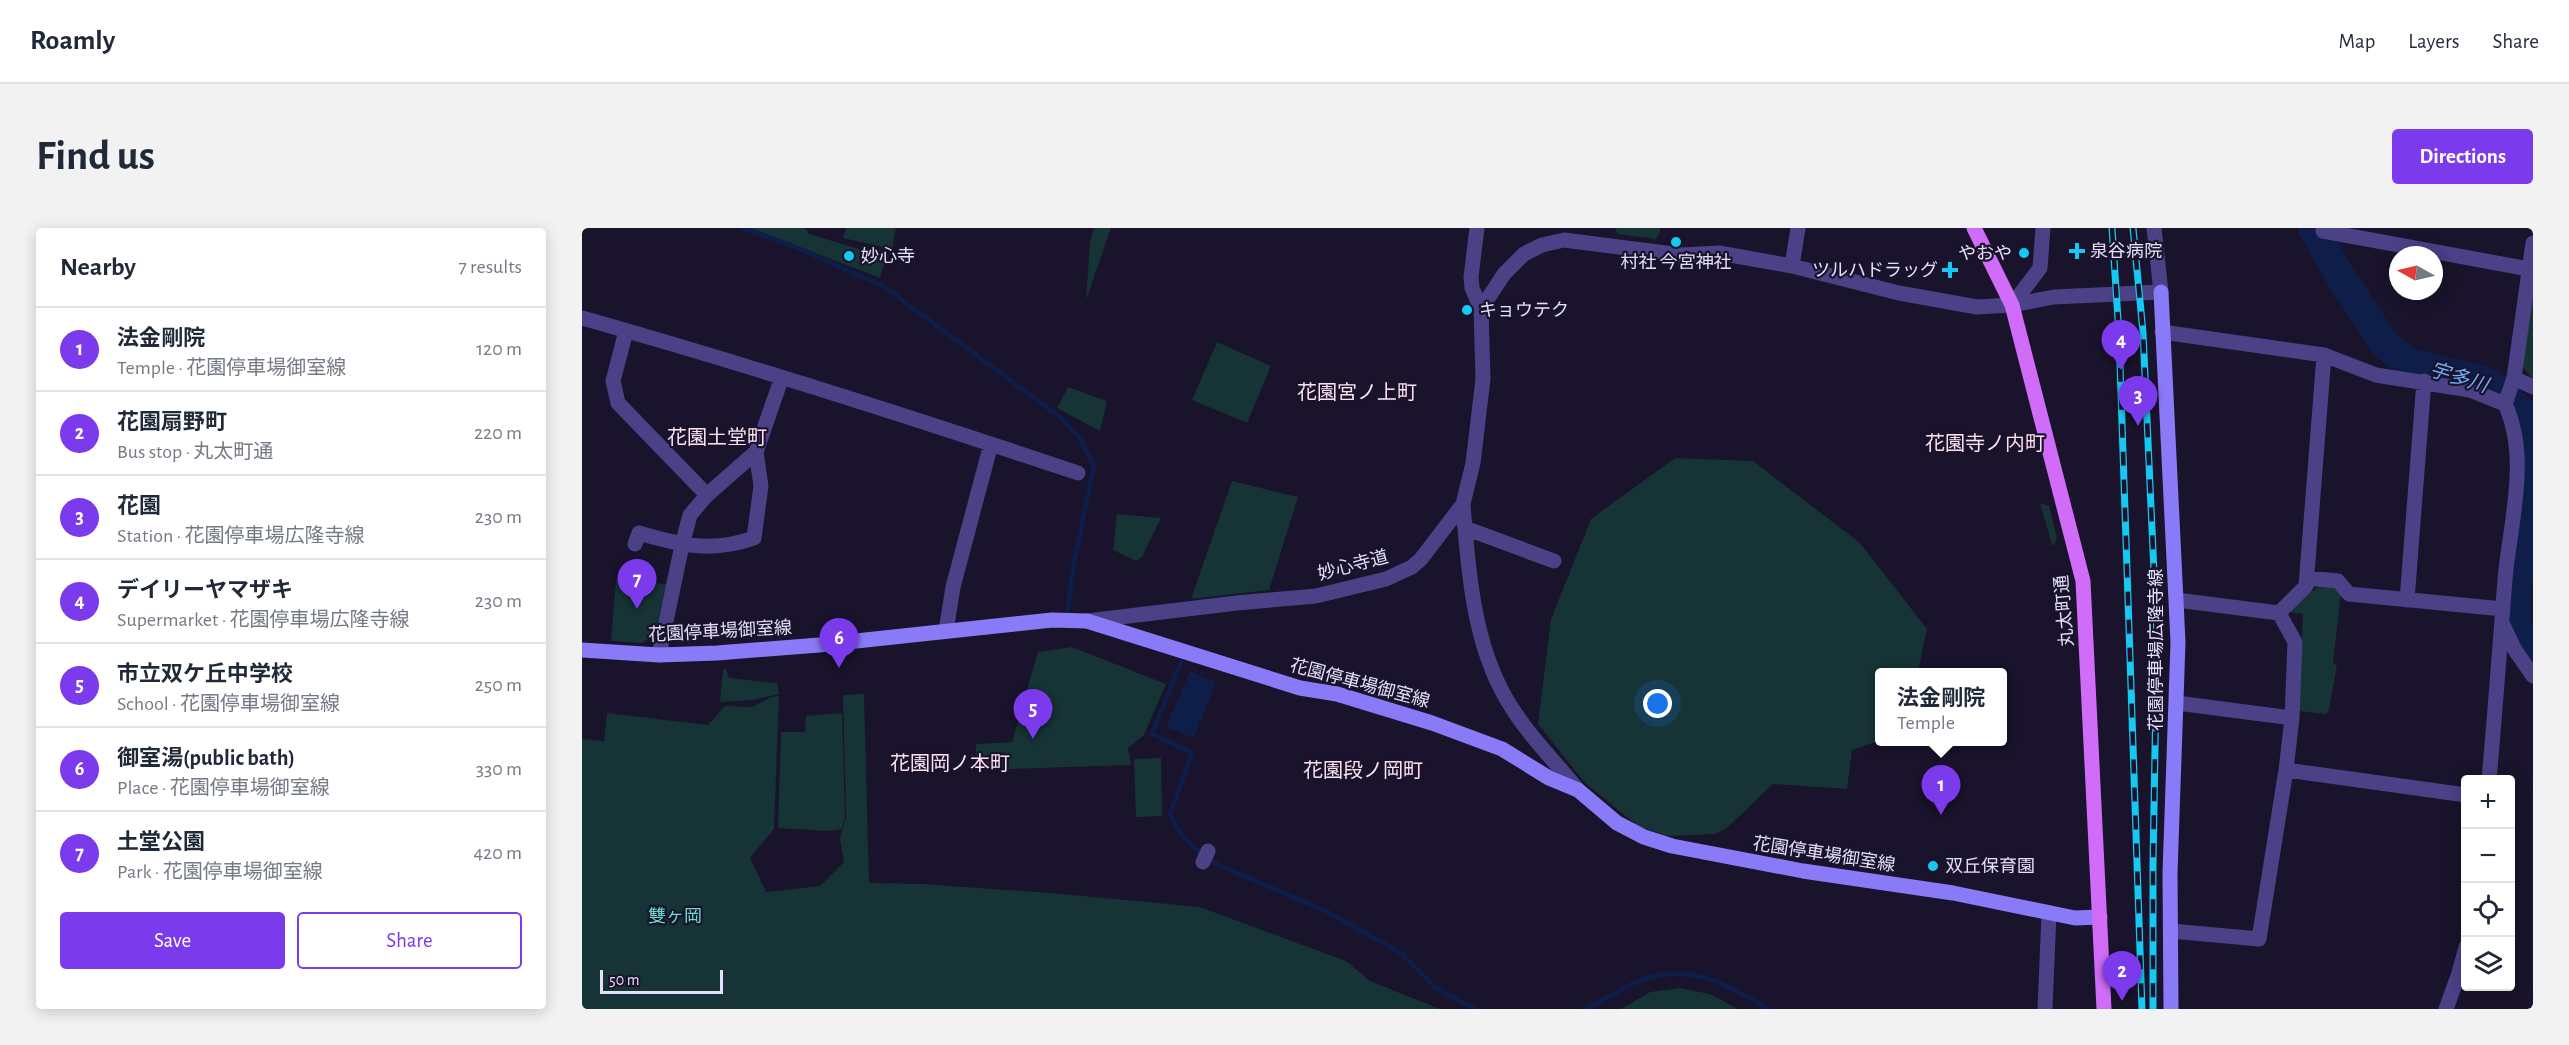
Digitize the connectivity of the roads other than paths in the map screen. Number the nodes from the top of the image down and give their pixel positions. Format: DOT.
graph roads {
  1 [pos="1477,228"];
  2 [pos="1798,228"];
  3 [pos="1974,228"];
  4 [pos="2043,228"];
  5 [pos="2154,228"];
  6 [pos="2324,228"];
  7 [pos="2533,243"];
  8 [pos="1792,266"];
  9 [pos="2530,273"];
  10 [pos="2161,292"];
  11 [pos="2012,305"];
  12 [pos="1481,309"];
  13 [pos="582,318"];
  14 [pos="626,331"];
  15 [pos="2162,332"];
  16 [pos="2324,355"];
  17 [pos="782,377"];
  18 [pos="2424,381"];
  19 [pos="2533,387"];
  20 [pos="2510,391"];
  21 [pos="991,444"];
  22 [pos="756,452"];
  23 [pos="1078,473"];
  24 [pos="707,495"];
  25 [pos="1463,504"];
  26 [pos="1465,528"];
  27 [pos="635,544"];
  28 [pos="682,545"];
  29 [pos="1554,561"];
  30 [pos="2308,578"];
  31 [pos="2176,600"];
  32 [pos="2407,600"];
  33 [pos="2503,609"];
  34 [pos="2279,613"];
  35 [pos="1080,621"];
  36 [pos="2503,625"];
  37 [pos="946,631"];
  38 [pos="582,650"];
  39 [pos="659,655"];
  40 [pos="2533,676"];
  41 [pos="2177,703"];
  42 [pos="2292,718"];
  43 [pos="2286,770"];
  44 [pos="2489,775"];
  45 [pos="1578,790"];
  46 [pos="2461,794"];
  47 [pos="2049,912"];
  48 [pos="2100,917"];
  49 [pos="2171,931"];
  50 [pos="2461,962"];
  51 [pos="2045,1009"];
  52 [pos="2104,1009"];
  53 [pos="2171,1009"];
  54 [pos="2446,1009"];
  1 -- 12 [label="street, 妙心寺道"];
  2 -- 8 [label="street"];
  3 -- 11 [label="main road, 丸太町通"];
  4 -- 11 [label="street"];
  5 -- 10 [label="street"];
  6 -- 9 [label="street"];
  7 -- 9 [label="street"];
  8 -- 11 [label="street"];
  8 -- 12 [label="street"];
  9 -- 20 [label="street"];
  10 -- 11 [label="street"];
  10 -- 15 [label="main road, 花園停車場広隆寺線"];
  11 -- 48 [label="main road, 丸太町通"];
  12 -- 25 [label="street, 妙心寺道"];
  13 -- 14 [label="street"];
  14 -- 17 [label="street"];
  14 -- 24 [label="street"];
  15 -- 16 [label="street"];
  15 -- 31 [label="main road, 花園停車場広隆寺線"];
  16 -- 18 [label="street"];
  16 -- 30 [label="street"];
  17 -- 21 [label="street"];
  17 -- 22 [label="street"];
  18 -- 20 [label="street"];
  18 -- 32 [label="street"];
  19 -- 20 [label="street"];
  20 -- 33 [label="street"];
  21 -- 23 [label="street"];
  21 -- 37 [label="street"];
  22 -- 24 [label="street"];
  22 -- 28 [label="street"];
  24 -- 28 [label="street"];
  25 -- 26 [label="street"];
  25 -- 35 [label="street, 妙心寺道"];
  26 -- 29 [label="street"];
  26 -- 45 [label="street"];
  27 -- 28 [label="street"];
  28 -- 39 [label="street"];
  30 -- 32 [label="street"];
  30 -- 34 [label="street"];
  31 -- 34 [label="street"];
  31 -- 41 [label="main road, 花園停車場広隆寺線"];
  32 -- 33 [label="street"];
  33 -- 36 [label="street"];
  34 -- 42 [label="street"];
  35 -- 37 [label="main road, 花園停車場御室線"];
  35 -- 45 [label="main road, 花園停車場御室線"];
  36 -- 40 [label="street"];
  36 -- 44 [label="street"];
  37 -- 39 [label="main road, 花園停車場御室線"];
  38 -- 39 [label="main road, 花園停車場御室線"];
  41 -- 42 [label="street"];
  41 -- 49 [label="main road, 花園停車場広隆寺線"];
  42 -- 43 [label="street"];
  43 -- 46 [label="street"];
  43 -- 49 [label="street"];
  45 -- 47 [label="main road, 花園停車場御室線"];
  47 -- 48 [label="main road, 花園停車場御室線"];
  47 -- 51 [label="street"];
  48 -- 52 [label="main road, 丸太町通"];
  49 -- 53 [label="main road, 花園停車場広隆寺線"];
  50 -- 54 [label="street"];
}
